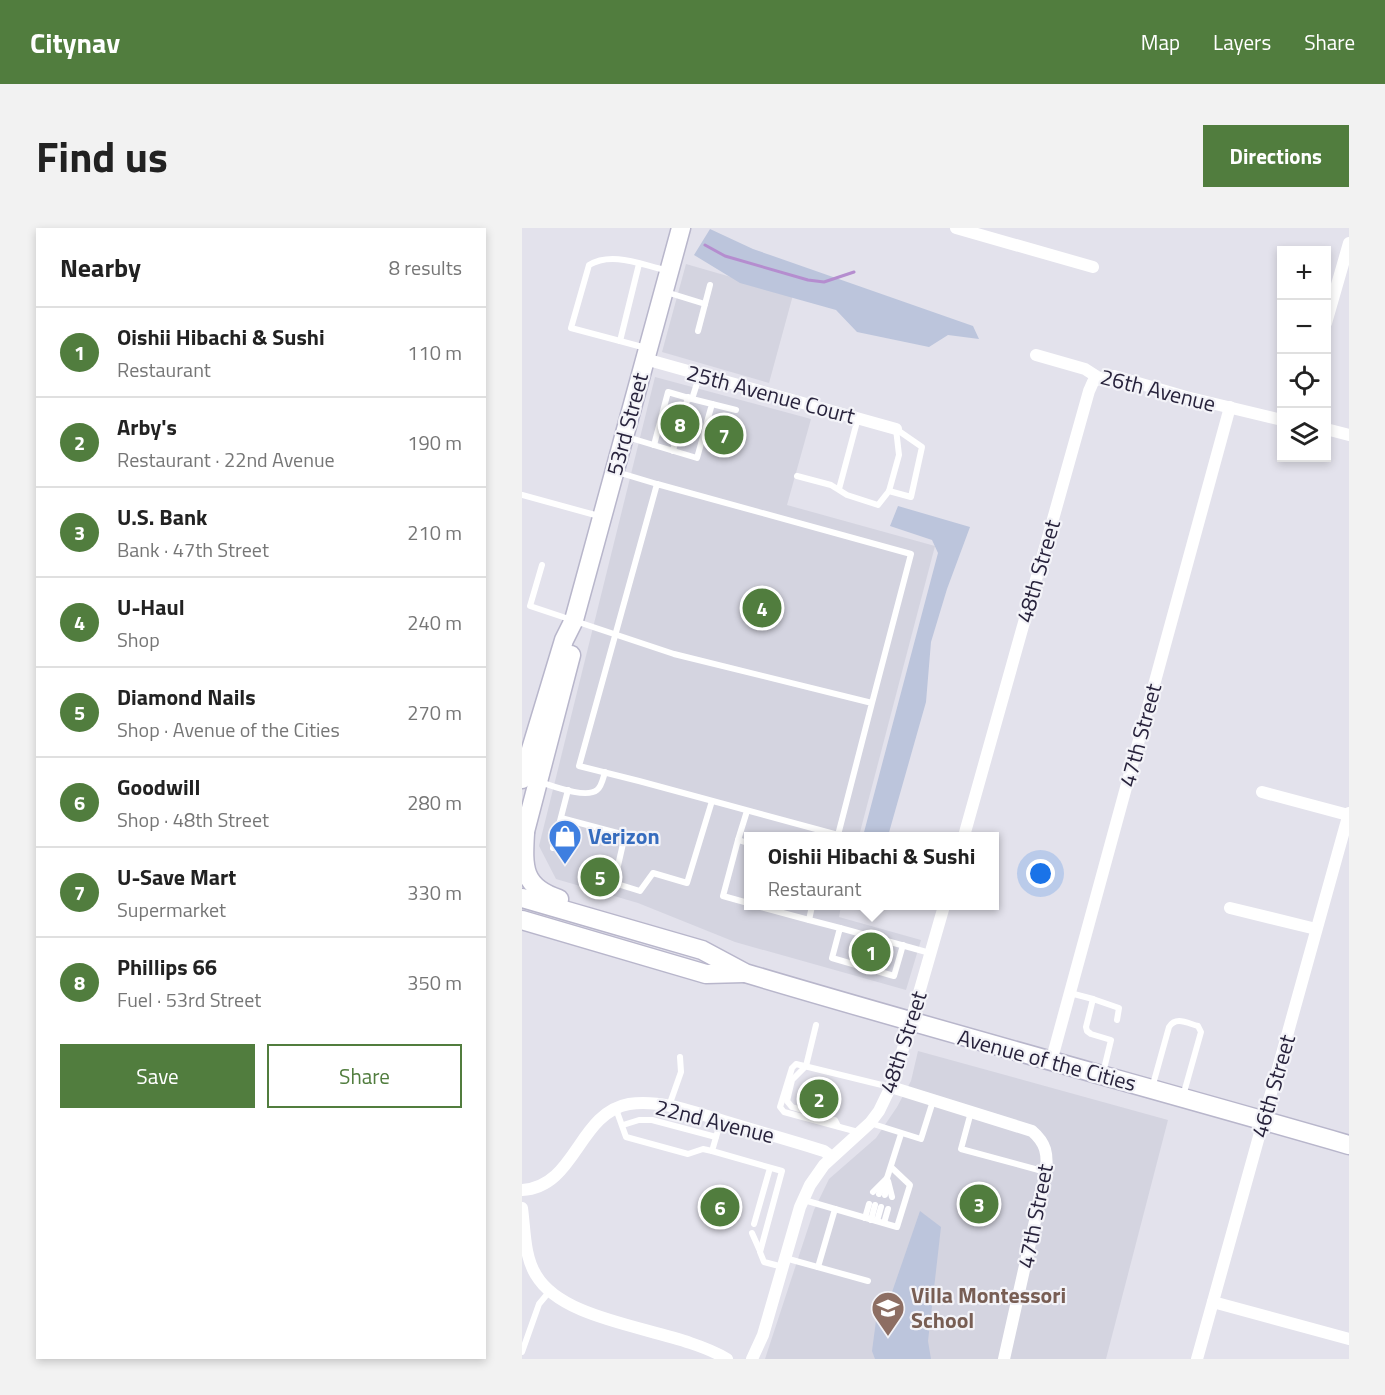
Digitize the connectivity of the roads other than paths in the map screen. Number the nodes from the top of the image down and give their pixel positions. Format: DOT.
graph roads {
  1 [pos="681,228"];
  2 [pos="956,228"];
  3 [pos="1349,243"];
  4 [pos="639,264"];
  5 [pos="1093,267"];
  6 [pos="669,271"];
  7 [pos="710,285"];
  8 [pos="663,292"];
  9 [pos="705,304"];
  10 [pos="1331,305"];
  11 [pos="698,331"];
  12 [pos="620,341"];
  13 [pos="647,354"];
  14 [pos="1036,355"];
  15 [pos="700,374"];
  16 [pos="1099,378"];
  17 [pos="690,398"];
  18 [pos="712,404"];
  19 [pos="1230,407"];
  20 [pos="685,408"];
  21 [pos="736,410"];
  22 [pos="858,418"];
  23 [pos="1277,419"];
  24 [pos="897,429"];
  25 [pos="1331,430"];
  26 [pos="1349,435"];
  27 [pos="624,436"];
  28 [pos="676,438"];
  29 [pos="654,445"];
  30 [pos="673,451"];
  31 [pos="615,471"];
  32 [pos="797,476"];
  33 [pos="657,484"];
  34 [pos="839,489"];
  35 [pos="889,491"];
  36 [pos="522,495"];
  37 [pos="603,517"];
  38 [pos="542,565"];
  39 [pos="574,620"];
  40 [pos="615,634"];
  41 [pos="873,703"];
  42 [pos="605,772"];
  43 [pos="527,778"];
  44 [pos="568,790"];
  45 [pos="1263,792"];
  46 [pos="712,801"];
  47 [pos="747,811"];
  48 [pos="1349,814"];
  49 [pos="561,818"];
  50 [pos="827,832"];
  51 [pos="839,832"];
  52 [pos="965,832"];
  53 [pos="524,839"];
  54 [pos="738,840"];
  55 [pos="744,842"];
  56 [pos="553,848"];
  57 [pos="1345,849"];
  58 [pos="522,898"];
  59 [pos="744,902"];
  60 [pos="1230,908"];
  61 [pos="772,910"];
  62 [pos="812,910"];
  63 [pos="943,910"];
  64 [pos="522,920"];
  65 [pos="809,920"];
  66 [pos="840,928"];
  67 [pos="1316,929"];
  68 [pos="522,930"];
  69 [pos="556,930"];
  70 [pos="903,945"];
  71 [pos="702,950"];
  72 [pos="931,953"];
  73 [pos="745,973"];
  74 [pos="1070,993"];
  75 [pos="1094,999"];
  76 [pos="1117,1020"];
  77 [pos="910,1022"];
  78 [pos="816,1025"];
  79 [pos="680,1057"];
  80 [pos="1050,1062"];
  81 [pos="806,1066"];
  82 [pos="1102,1076"];
  83 [pos="891,1087"];
  84 [pos="1152,1089"];
  85 [pos="1183,1097"];
  86 [pos="933,1101"];
  87 [pos="669,1106"];
  88 [pos="616,1109"];
  89 [pos="971,1112"];
  90 [pos="721,1120"];
  91 [pos="1264,1121"];
  92 [pos="870,1123"];
  93 [pos="622,1125"];
  94 [pos="861,1133"];
  95 [pos="901,1134"];
  96 [pos="716,1137"];
  97 [pos="1349,1145"];
  98 [pos="712,1151"];
  99 [pos="832,1157"];
  100 [pos="891,1167"];
  101 [pos="770,1168"];
  102 [pos="1046,1172"];
  103 [pos="887,1178"];
  104 [pos="522,1190"];
  105 [pos="803,1200"];
  106 [pos="878,1206"];
  107 [pos="522,1208"];
  108 [pos="835,1209"];
  109 [pos="871,1220"];
  110 [pos="885,1223"];
  111 [pos="754,1224"];
  112 [pos="752,1233"];
  113 [pos="760,1252"];
  114 [pos="784,1262"];
  115 [pos="818,1267"];
  116 [pos="868,1281"];
  117 [pos="549,1293"];
  118 [pos="1213,1302"];
  119 [pos="1349,1339"];
  120 [pos="522,1352"];
  121 [pos="726,1359"];
  122 [pos="752,1359"];
  123 [pos="1004,1359"];
  124 [pos="1197,1359"];
  1 -- 6 [label="main road, 53rd Street"];
  2 -- 5 [label="street"];
  3 -- 10 [label="street"];
  4 -- 6 [label="lane"];
  4 -- 12 [label="lane"];
  4 -- 12 [label="lane"];
  6 -- 8 [label="main road, 53rd Street"];
  7 -- 9 [label="lane"];
  8 -- 9 [label="lane"];
  8 -- 13 [label="main road, 53rd Street"];
  9 -- 11 [label="lane"];
  12 -- 13 [label="lane"];
  13 -- 15 [label="street, 25th Avenue Court"];
  13 -- 27 [label="main road, 53rd Street"];
  14 -- 16 [label="street, 26th Avenue"];
  15 -- 17 [label="lane"];
  15 -- 22 [label="street, 25th Avenue Court"];
  16 -- 19 [label="street, 26th Avenue"];
  16 -- 52 [label="street, 48th Street"];
  17 -- 18 [label="lane"];
  17 -- 20 [label="lane"];
  17 -- 29 [label="lane"];
  18 -- 21 [label="lane"];
  18 -- 30 [label="lane"];
  19 -- 23 [label="street, 26th Avenue"];
  19 -- 74 [label="street, 47th Street"];
  22 -- 24 [label="street, 25th Avenue Court"];
  22 -- 34 [label="lane"];
  24 -- 35 [label="lane"];
  24 -- 35 [label="lane"];
  25 -- 26 [label="street"];
  27 -- 29 [label="lane"];
  27 -- 31 [label="main road, 53rd Street"];
  28 -- 30 [label="lane"];
  29 -- 30 [label="lane"];
  31 -- 33 [label="lane"];
  31 -- 37 [label="main road, 53rd Street"];
  32 -- 34 [label="lane"];
  33 -- 40 [label="lane"];
  33 -- 41 [label="lane"];
  34 -- 35 [label="lane"];
  36 -- 37 [label="lane"];
  37 -- 39 [label="main road, 53rd Street"];
  38 -- 39 [label="lane"];
  39 -- 40 [label="lane"];
  39 -- 43 [label="main road, 53rd Street"];
  40 -- 41 [label="lane"];
  40 -- 42 [label="lane"];
  41 -- 51 [label="lane"];
  42 -- 44 [label="lane"];
  42 -- 46 [label="lane"];
  43 -- 44 [label="lane"];
  43 -- 53 [label="main road, 53rd Street"];
  44 -- 49 [label="lane"];
  45 -- 48 [label="street"];
  46 -- 47 [label="lane"];
  46 -- 49 [label="lane"];
  47 -- 50 [label="lane"];
  47 -- 54 [label="lane"];
  48 -- 57 [label="street, 46th Street"];
  49 -- 56 [label="lane"];
  53 -- 71 [label="main road, 53rd Street"];
  54 -- 55 [label="lane"];
  54 -- 59 [label="lane"];
  57 -- 67 [label="street, 46th Street"];
  58 -- 71 [label="main road, Avenue of the Cities"];
  60 -- 67 [label="street"];
  61 -- 65 [label="lane"];
  62 -- 65 [label="lane"];
  63 -- 72 [label="street, 48th Street"];
  64 -- 69 [label="main road, Avenue of the Cities"];
  65 -- 66 [label="lane"];
  66 -- 70 [label="lane"];
  66 -- 70 [label="lane"];
  67 -- 91 [label="street, 46th Street"];
  68 -- 69 [label="main road"];
  69 -- 73 [label="main road, Avenue of the Cities"];
  70 -- 72 [label="lane"];
  71 -- 73 [label="main road, Avenue of the Cities"];
  72 -- 77 [label="street, 48th Street"];
  73 -- 77 [label="main road, Avenue of the Cities"];
  74 -- 75 [label="lane"];
  74 -- 80 [label="street, 47th Street"];
  75 -- 76 [label="lane"];
  75 -- 82 [label="lane"];
  77 -- 80 [label="main road, Avenue of the Cities"];
  77 -- 83 [label="street, 48th Street"];
  78 -- 81 [label="lane"];
  79 -- 87 [label="lane"];
  80 -- 82 [label="main road, Avenue of the Cities"];
  81 -- 83 [label="lane"];
  81 -- 94 [label="lane"];
  82 -- 84 [label="main road, Avenue of the Cities"];
  83 -- 86 [label="street"];
  83 -- 92 [label="street, 48th Street"];
  84 -- 85 [label="main road, Avenue of the Cities"];
  84 -- 85 [label="lane"];
  85 -- 91 [label="main road, Avenue of the Cities"];
  86 -- 89 [label="street"];
  86 -- 95 [label="lane"];
  87 -- 88 [label="street, 22nd Avenue"];
  87 -- 90 [label="street, 22nd Avenue"];
  88 -- 93 [label="lane"];
  88 -- 104 [label="street, 22nd Avenue"];
  89 -- 102 [label="street, 47th Street"];
  89 -- 102 [label="lane"];
  90 -- 96 [label="lane"];
  90 -- 99 [label="street, 22nd Avenue"];
  91 -- 97 [label="main road, Avenue of the Cities"];
  91 -- 118 [label="street, 46th Street"];
  92 -- 94 [label="street, 48th Street"];
  92 -- 95 [label="lane"];
  93 -- 96 [label="lane"];
  93 -- 98 [label="lane"];
  94 -- 99 [label="street, 48th Street"];
  95 -- 100 [label="lane"];
  96 -- 98 [label="lane"];
  98 -- 101 [label="lane"];
  99 -- 105 [label="street, 48th Street"];
  100 -- 103 [label="lane"];
  100 -- 110 [label="lane"];
  101 -- 111 [label="lane"];
  101 -- 113 [label="lane"];
  102 -- 123 [label="street, 47th Street"];
  103 -- 103 [label="lane"];
  105 -- 108 [label="lane"];
  105 -- 114 [label="street, 48th Street"];
  106 -- 109 [label="lane"];
  106 -- 109 [label="lane"];
  106 -- 110 [label="lane"];
  107 -- 117 [label="street"];
  108 -- 109 [label="lane"];
  108 -- 115 [label="lane"];
  109 -- 110 [label="lane"];
  112 -- 113 [label="lane"];
  113 -- 114 [label="lane"];
  114 -- 115 [label="lane"];
  114 -- 122 [label="street, 48th Street"];
  115 -- 116 [label="lane"];
  117 -- 120 [label="lane"];
  117 -- 121 [label="street"];
  118 -- 119 [label="street"];
  118 -- 124 [label="street, 46th Street"];
}
